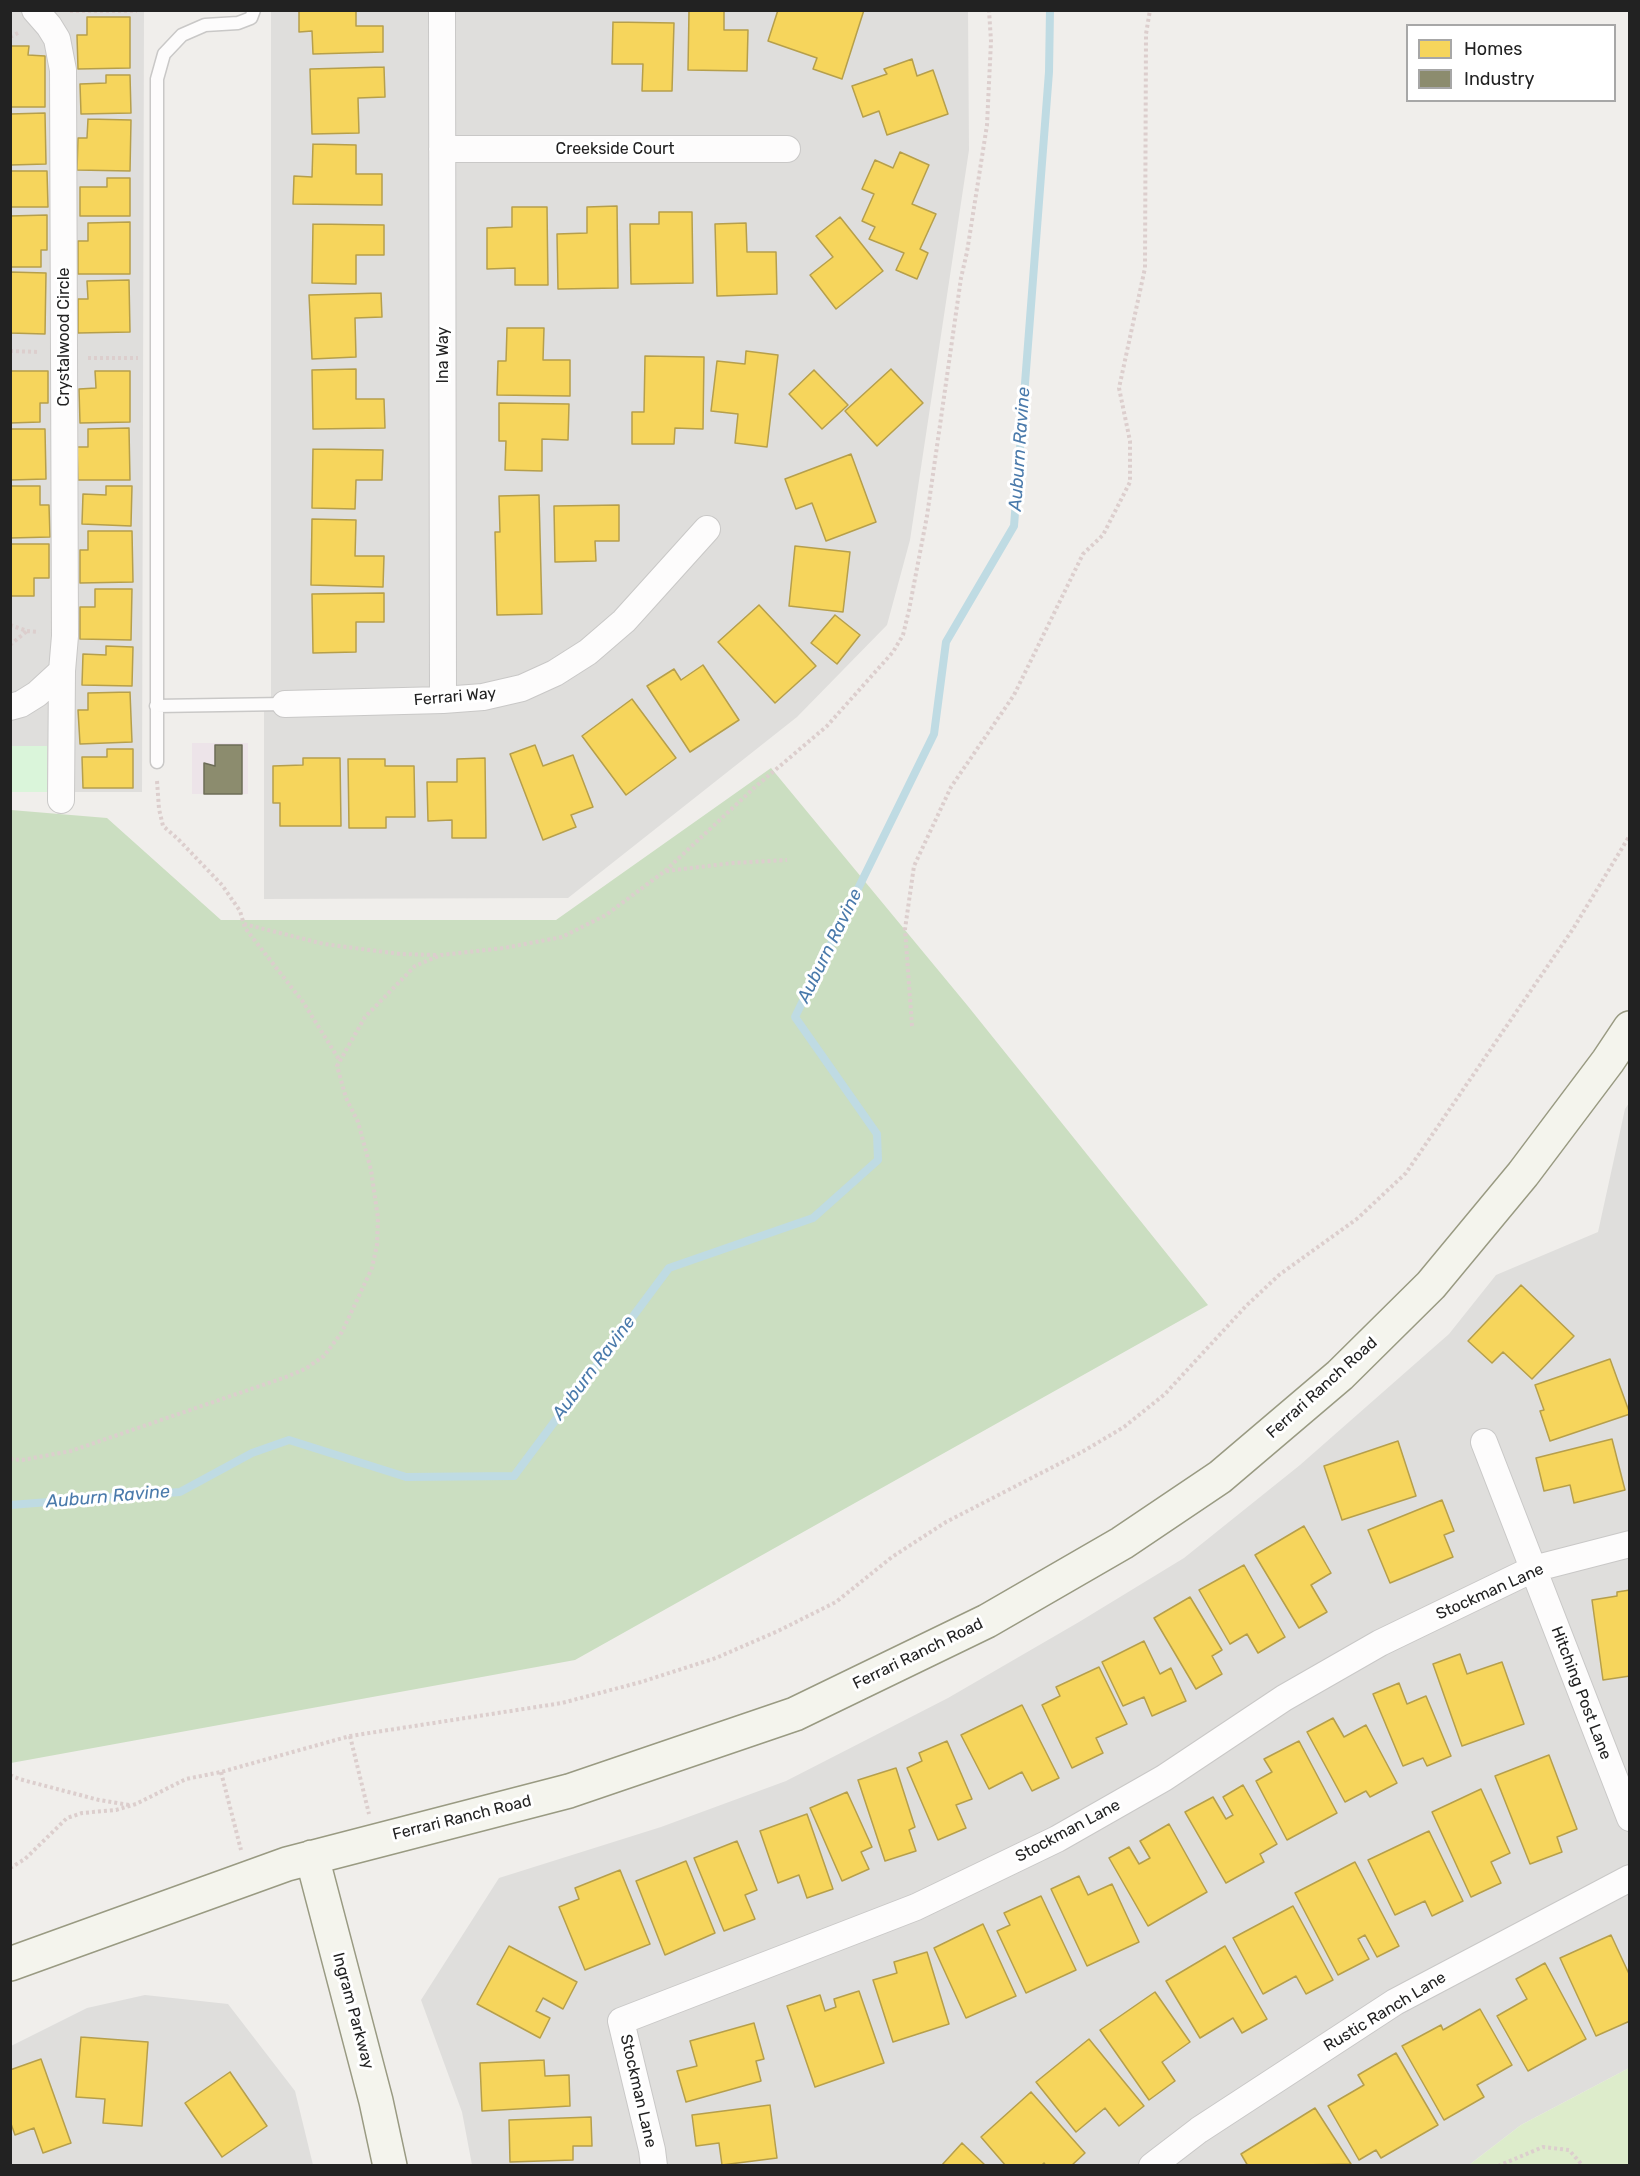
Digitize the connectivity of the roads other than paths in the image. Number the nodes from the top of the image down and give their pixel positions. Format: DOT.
graph roads {
  1 [pos="35,10"];
  2 [pos="254,10"];
  3 [pos="442,10"];
  4 [pos="442,149"];
  5 [pos="787,149"];
  6 [pos="707,529"];
  7 [pos="62,671"];
  8 [pos="443,700"];
  9 [pos="285,704"];
  10 [pos="156,706"];
  11 [pos="10,707"];
  12 [pos="157,762"];
  13 [pos="61,800"];
  14 [pos="1629,1028"];
  15 [pos="1484,1442"];
  16 [pos="1629,1544"];
  17 [pos="1533,1569"];
  18 [pos="1629,1818"];
  19 [pos="312,1857"];
  20 [pos="1629,1878"];
  21 [pos="10,1964"];
  22 [pos="390,2166"];
  23 [pos="654,2166"];
  24 [pos="1152,2166"];
  1 -- 7 [label="street, Crystalwood Circle"];
  2 -- 10 [label="lane"];
  3 -- 4 [label="street, Ina Way"];
  4 -- 5 [label="street, Creekside Court"];
  4 -- 8 [label="street, Ina Way"];
  6 -- 8 [label="street, Ferrari Way"];
  7 -- 11 [label="street"];
  7 -- 13 [label="street, Crystalwood Circle"];
  8 -- 9 [label="street, Ferrari Way"];
  9 -- 10 [label="lane"];
  10 -- 12 [label="lane"];
  14 -- 19 [label="main road, Ferrari Ranch Road"];
  15 -- 17 [label="street, Hitching Post Lane"];
  16 -- 17 [label="street, Stockman Lane"];
  17 -- 18 [label="street, Hitching Post Lane"];
  17 -- 23 [label="street, Stockman Lane"];
  19 -- 21 [label="main road, Ferrari Ranch Road"];
  19 -- 22 [label="main road, Ingram Parkway"];
  20 -- 24 [label="street, Rustic Ranch Lane"];
}
